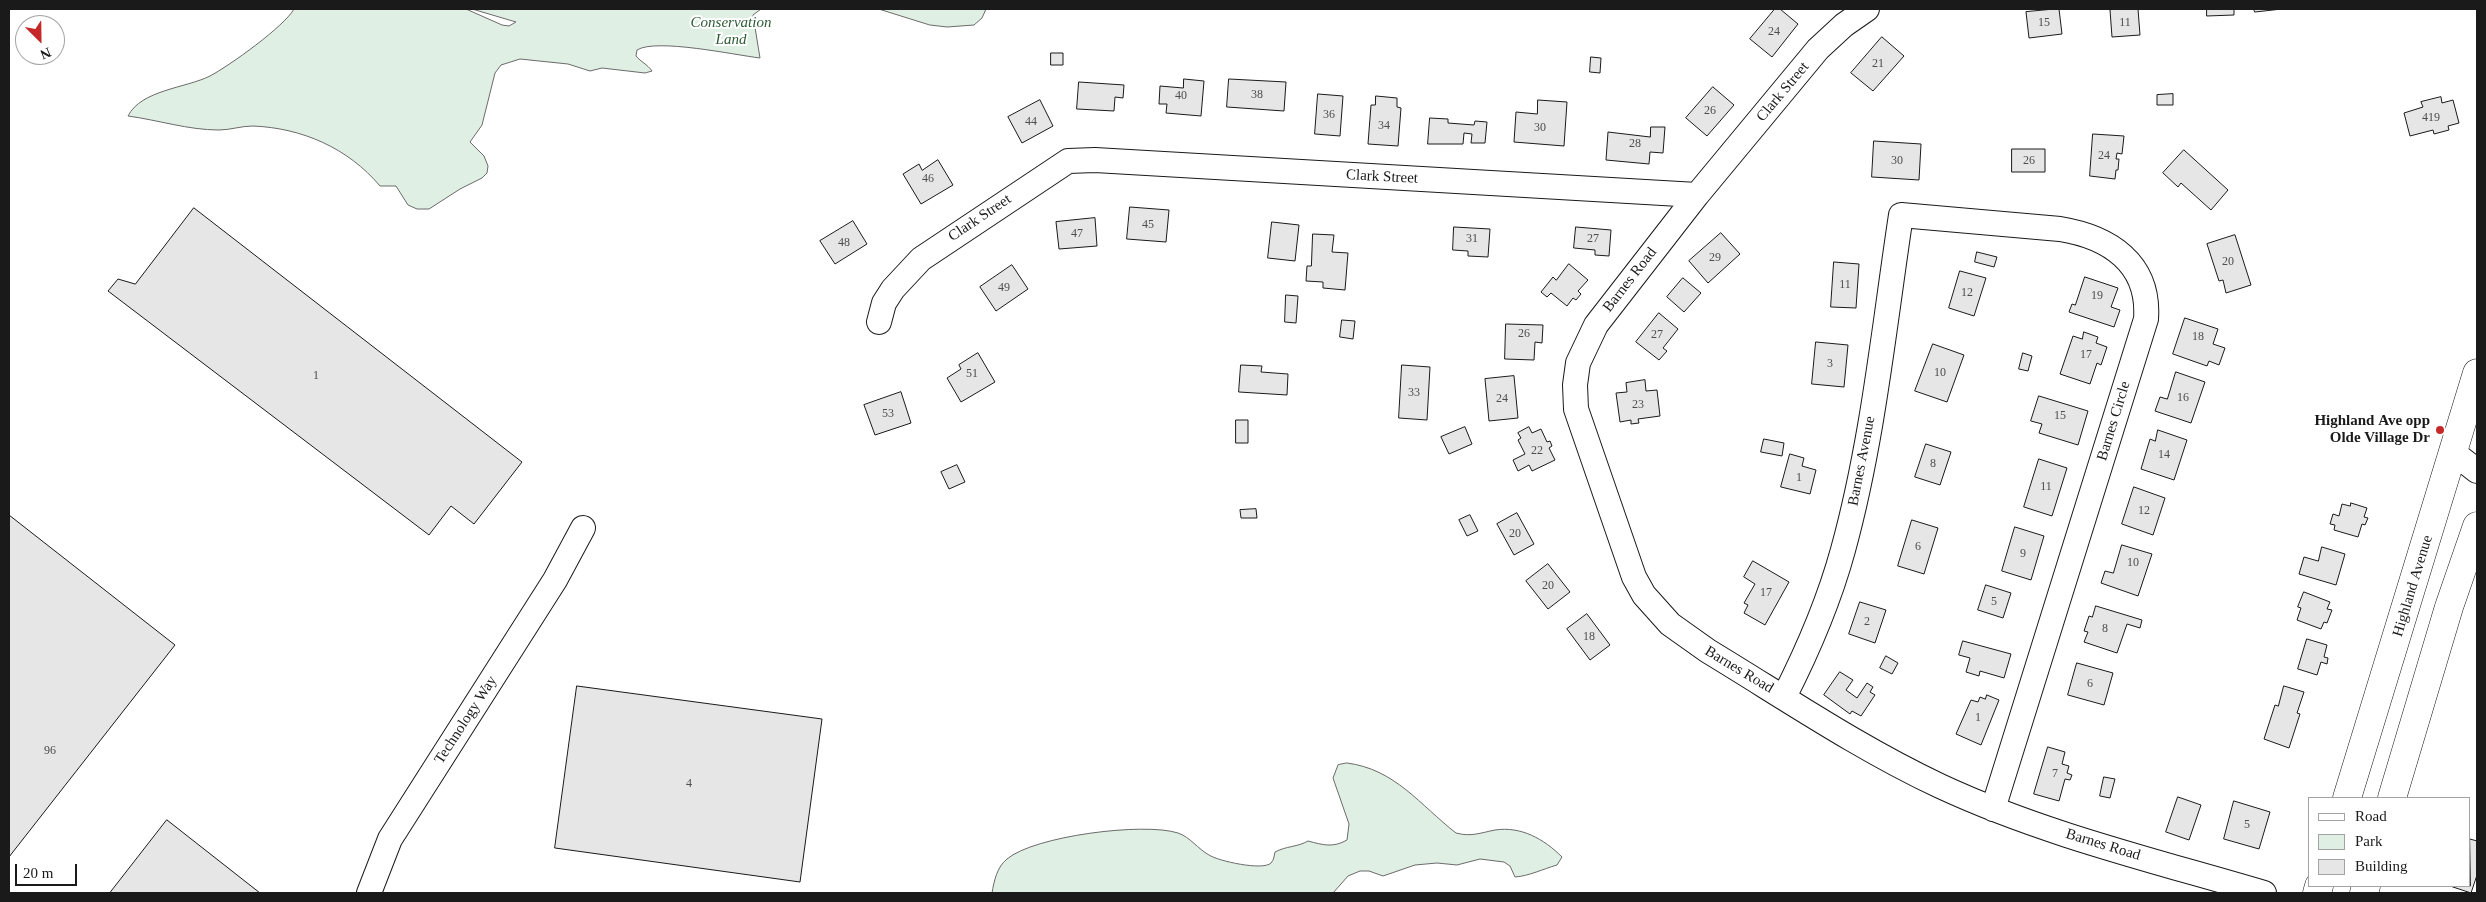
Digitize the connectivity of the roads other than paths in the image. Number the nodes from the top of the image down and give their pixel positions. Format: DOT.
graph roads {
  1 [pos="1867,9"];
  2 [pos="1697,195"];
  3 [pos="1901,215"];
  4 [pos="879,322"];
  5 [pos="2477,373"];
  6 [pos="2466,455"];
  7 [pos="2477,471"];
  8 [pos="2477,526"];
  9 [pos="583,528"];
  10 [pos="1784,697"];
  11 [pos="2347,797"];
  12 [pos="2392,797"];
  13 [pos="1993,809"];
  14 [pos="369,893"];
  15 [pos="2264,893"];
  1 -- 2 [label="street, Clark Street"];
  2 -- 4 [label="street, Clark Street"];
  2 -- 10 [label="street, Barnes Road"];
  3 -- 10 [label="street, Barnes Avenue"];
  3 -- 13 [label="street, Barnes Circle"];
  5 -- 6 [label="main road, Highland Avenue"];
  6 -- 7 [label="street"];
  6 -- 11 [label="main road, Highland Avenue"];
  8 -- 12 [label="main road"];
  9 -- 14 [label="street, Technology Way"];
  10 -- 13 [label="street, Barnes Road"];
  13 -- 15 [label="street, Barnes Road"];
}
